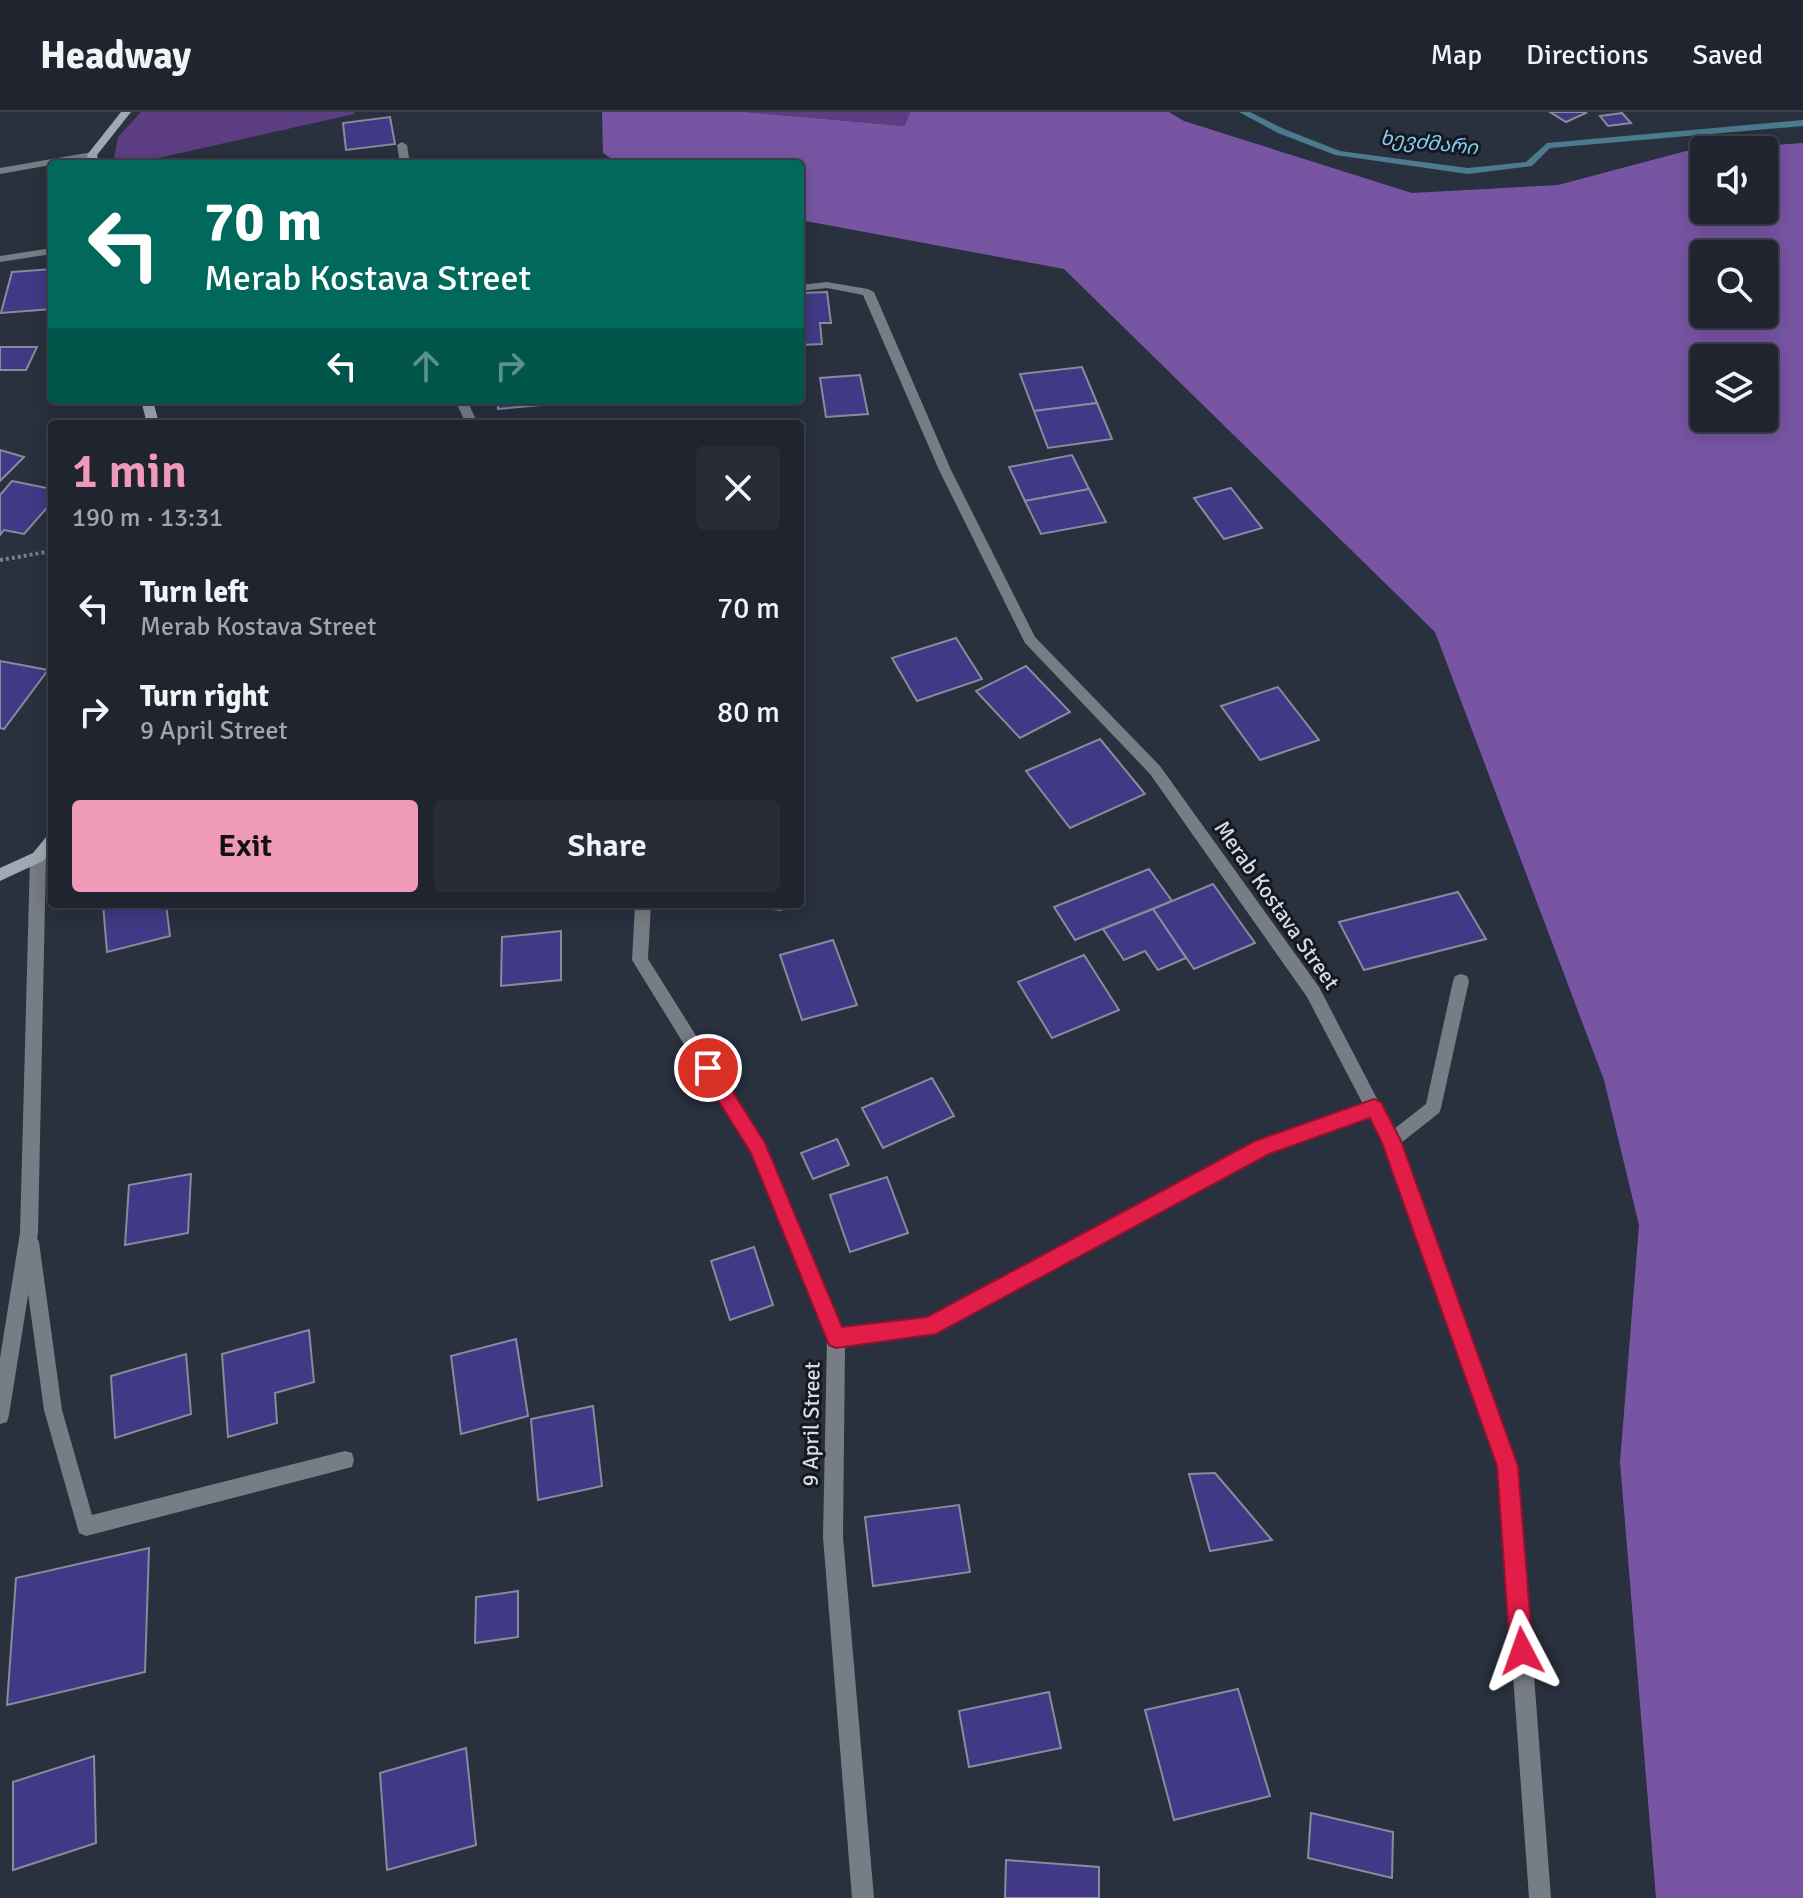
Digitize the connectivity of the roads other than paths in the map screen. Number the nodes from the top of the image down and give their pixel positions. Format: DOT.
graph roads {
  1 [pos="126,112"];
  2 [pos="402,145"];
  3 [pos="93,160"];
  4 [pos="404,160"];
  5 [pos="48,165"];
  6 [pos="0,171"];
  7 [pos="48,252"];
  8 [pos="0,259"];
  9 [pos="804,288"];
  10 [pos="48,845"];
  11 [pos="38,857"];
  12 [pos="0,875"];
  13 [pos="643,908"];
  14 [pos="1461,981"];
  15 [pos="1374,1108"];
  16 [pos="1391,1141"];
  17 [pos="29,1233"];
  18 [pos="836,1338"];
  19 [pos="0,1415"];
  20 [pos="345,1460"];
  21 [pos="863,1898"];
  22 [pos="1540,1898"];
  1 -- 3 [label="street"];
  2 -- 4 [label="street"];
  5 -- 6 [label="street"];
  7 -- 8 [label="street"];
  9 -- 15 [label="street, Merab Kostava Street"];
  10 -- 11 [label="street"];
  11 -- 12 [label="street"];
  11 -- 17 [label="street"];
  13 -- 18 [label="street, 9 April Street"];
  14 -- 16 [label="street"];
  15 -- 16 [label="street"];
  15 -- 18 [label="street"];
  16 -- 22 [label="street"];
  17 -- 19 [label="street"];
  17 -- 20 [label="street"];
  18 -- 21 [label="street, 9 April Street"];
}
